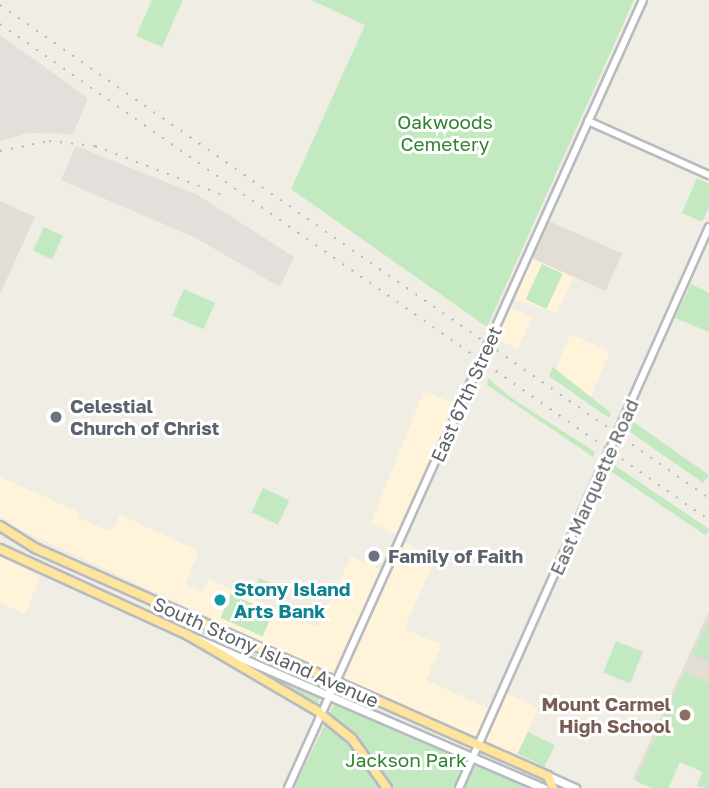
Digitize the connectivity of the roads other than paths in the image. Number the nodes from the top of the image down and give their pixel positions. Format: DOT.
graph roads {
  1 [pos="643,0"];
  2 [pos="588,121"];
  3 [pos="709,175"];
  4 [pos="709,227"];
  5 [pos="0,526"];
  6 [pos="0,549"];
  7 [pos="188,635"];
  8 [pos="335,683"];
  9 [pos="330,694"];
  10 [pos="321,714"];
  11 [pos="478,746"];
  12 [pos="472,756"];
  13 [pos="548,776"];
  14 [pos="288,788"];
  15 [pos="387,788"];
  16 [pos="458,788"];
  17 [pos="544,788"];
  18 [pos="553,788"];
  19 [pos="575,788"];
  1 -- 2 [label="street, East 67th Street"];
  2 -- 3 [label="street"];
  2 -- 8 [label="street, East 67th Street"];
  4 -- 11 [label="street, East Marquette Road"];
  5 -- 8 [label="highway, South Stony Island Avenue"];
  6 -- 7 [label="highway, South Stony Island Avenue"];
  7 -- 9 [label="main road, South Stony Island Avenue"];
  7 -- 10 [label="highway"];
  8 -- 9 [label="street, East 67th Street"];
  8 -- 11 [label="highway, South Stony Island Avenue"];
  9 -- 10 [label="street, East 67th Street"];
  9 -- 12 [label="main road, South Stony Island Avenue"];
  10 -- 14 [label="street, East 67th Street"];
  10 -- 15 [label="highway"];
  11 -- 12 [label="street, East Marquette Road"];
  11 -- 13 [label="highway, South Stony Island Avenue"];
  12 -- 16 [label="street, East Marquette Road"];
  12 -- 17 [label="main road, South Stony Island Avenue"];
  13 -- 18 [label="highway"];
  13 -- 19 [label="main road, South Stony Island Avenue"];
}
